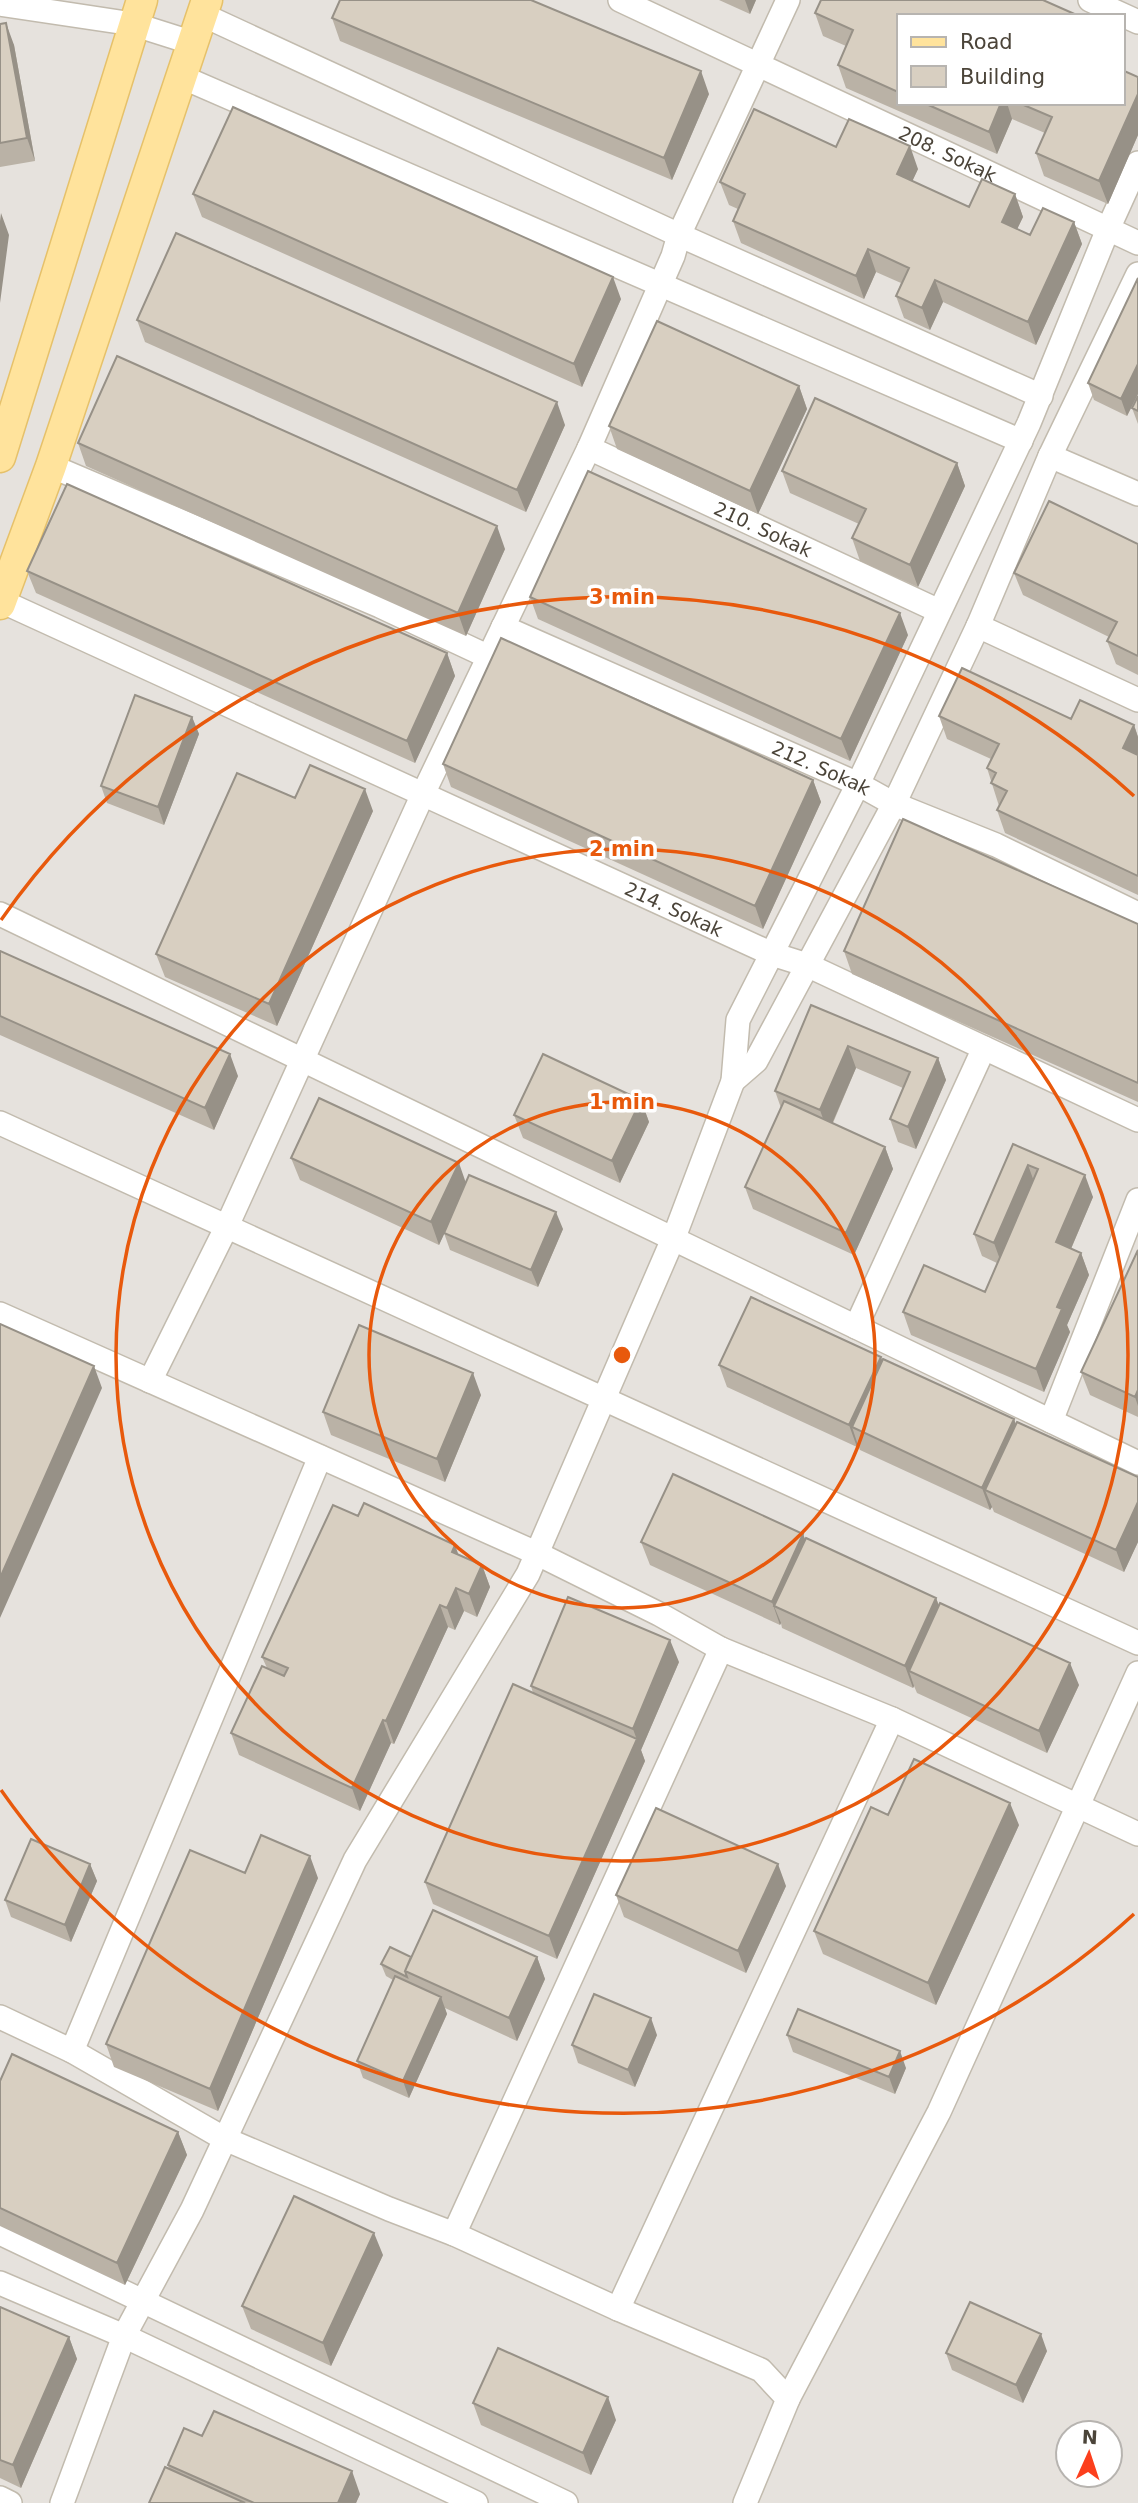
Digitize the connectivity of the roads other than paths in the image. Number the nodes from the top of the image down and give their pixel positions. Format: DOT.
graph roads {
  1 [pos="620,0"];
  2 [pos="788,0"];
  3 [pos="1090,0"];
  4 [pos="0,4"];
  5 [pos="205,7"];
  6 [pos="138,12"];
  7 [pos="1121,14"];
  8 [pos="194,43"];
  9 [pos="756,65"];
  10 [pos="182,77"];
  11 [pos="1138,163"];
  12 [pos="1108,229"];
  13 [pos="679,235"];
  14 [pos="1138,243"];
  15 [pos="1138,274"];
  16 [pos="661,284"];
  17 [pos="1041,396"];
  18 [pos="1021,441"];
  19 [pos="589,448"];
  20 [pos="1050,456"];
  21 [pos="0,457"];
  22 [pos="51,467"];
  23 [pos="1138,494"];
  24 [pos="0,603"];
  25 [pos="939,611"];
  26 [pos="978,626"];
  27 [pos="503,627"];
  28 [pos="489,657"];
  29 [pos="1138,700"];
  30 [pos="858,784"];
  31 [pos="423,794"];
  32 [pos="894,804"];
  33 [pos="0,914"];
  34 [pos="1138,914"];
  35 [pos="772,954"];
  36 [pos="807,965"];
  37 [pos="984,1048"];
  38 [pos="302,1060"];
  39 [pos="733,1081"];
  40 [pos="1138,1120"];
  41 [pos="0,1124"];
  42 [pos="1138,1200"];
  43 [pos="227,1226"];
  44 [pos="673,1238"];
  45 [pos="0,1314"];
  46 [pos="856,1327"];
  47 [pos="150,1381"];
  48 [pos="604,1397"];
  49 [pos="1051,1420"];
  50 [pos="320,1457"];
  51 [pos="1138,1463"];
  52 [pos="536,1553"];
  53 [pos="1138,1643"];
  54 [pos="721,1649"];
  55 [pos="1138,1673"];
  56 [pos="892,1719"];
  57 [pos="1078,1806"];
  58 [pos="1138,1834"];
  59 [pos="0,2017"];
  60 [pos="72,2051"];
  61 [pos="225,2139"];
  62 [pos="0,2233"];
  63 [pos="454,2234"];
  64 [pos="0,2283"];
  65 [pos="142,2301"];
  66 [pos="618,2309"];
  67 [pos="124,2336"];
  68 [pos="788,2399"];
  69 [pos="0,2498"];
  70 [pos="10,2503"];
  71 [pos="62,2503"];
  72 [pos="476,2503"];
  73 [pos="566,2503"];
  74 [pos="745,2503"];
  1 -- 9 [label="street, 208. Sokak"];
  2 -- 9 [label="street"];
  3 -- 7 [label="street"];
  4 -- 6 [label="street"];
  5 -- 8 [label="main road"];
  5 -- 13 [label="street"];
  6 -- 8 [label="street"];
  6 -- 21 [label="main road"];
  8 -- 10 [label="main road"];
  9 -- 12 [label="street, 208. Sokak"];
  9 -- 13 [label="street"];
  10 -- 16 [label="street"];
  10 -- 22 [label="main road"];
  11 -- 12 [label="street"];
  12 -- 14 [label="street, 208. Sokak"];
  12 -- 17 [label="street"];
  13 -- 16 [label="street"];
  13 -- 17 [label="street"];
  15 -- 20 [label="street"];
  16 -- 18 [label="street"];
  16 -- 19 [label="street"];
  17 -- 18 [label="street"];
  18 -- 25 [label="street"];
  19 -- 25 [label="street, 210. Sokak"];
  19 -- 27 [label="street"];
  20 -- 23 [label="street"];
  20 -- 26 [label="street"];
  22 -- 24 [label="main road"];
  22 -- 28 [label="street"];
  24 -- 31 [label="street, 214. Sokak"];
  25 -- 30 [label="street"];
  26 -- 29 [label="street"];
  26 -- 32 [label="street"];
  27 -- 28 [label="street"];
  27 -- 30 [label="street, 212. Sokak"];
  28 -- 31 [label="street"];
  30 -- 32 [label="street, 212. Sokak"];
  30 -- 35 [label="street"];
  31 -- 35 [label="street, 214. Sokak"];
  31 -- 38 [label="street"];
  32 -- 34 [label="street, 212. Sokak"];
  32 -- 36 [label="street"];
  33 -- 38 [label="street"];
  35 -- 36 [label="street, 214. Sokak"];
  35 -- 39 [label="street"];
  36 -- 37 [label="street"];
  36 -- 39 [label="street"];
  37 -- 40 [label="street"];
  37 -- 46 [label="street"];
  38 -- 43 [label="street"];
  38 -- 44 [label="street"];
  39 -- 44 [label="street"];
  41 -- 43 [label="street"];
  42 -- 49 [label="street"];
  43 -- 47 [label="street"];
  43 -- 48 [label="street"];
  44 -- 46 [label="street"];
  44 -- 48 [label="street"];
  45 -- 47 [label="street"];
  46 -- 49 [label="street"];
  47 -- 50 [label="street"];
  48 -- 52 [label="street"];
  48 -- 53 [label="street"];
  49 -- 51 [label="street"];
  50 -- 52 [label="street"];
  50 -- 60 [label="street"];
  52 -- 54 [label="street"];
  52 -- 61 [label="street"];
  54 -- 56 [label="street"];
  54 -- 63 [label="street"];
  55 -- 57 [label="street"];
  56 -- 57 [label="street"];
  56 -- 66 [label="street"];
  57 -- 58 [label="street"];
  57 -- 68 [label="street"];
  59 -- 60 [label="street"];
  60 -- 61 [label="street"];
  61 -- 63 [label="street"];
  61 -- 65 [label="street"];
  62 -- 65 [label="street"];
  63 -- 66 [label="street"];
  64 -- 67 [label="street"];
  65 -- 67 [label="street"];
  65 -- 73 [label="street"];
  66 -- 68 [label="street"];
  67 -- 71 [label="street"];
  67 -- 72 [label="street"];
  68 -- 74 [label="street"];
  69 -- 70 [label="street"];
}
